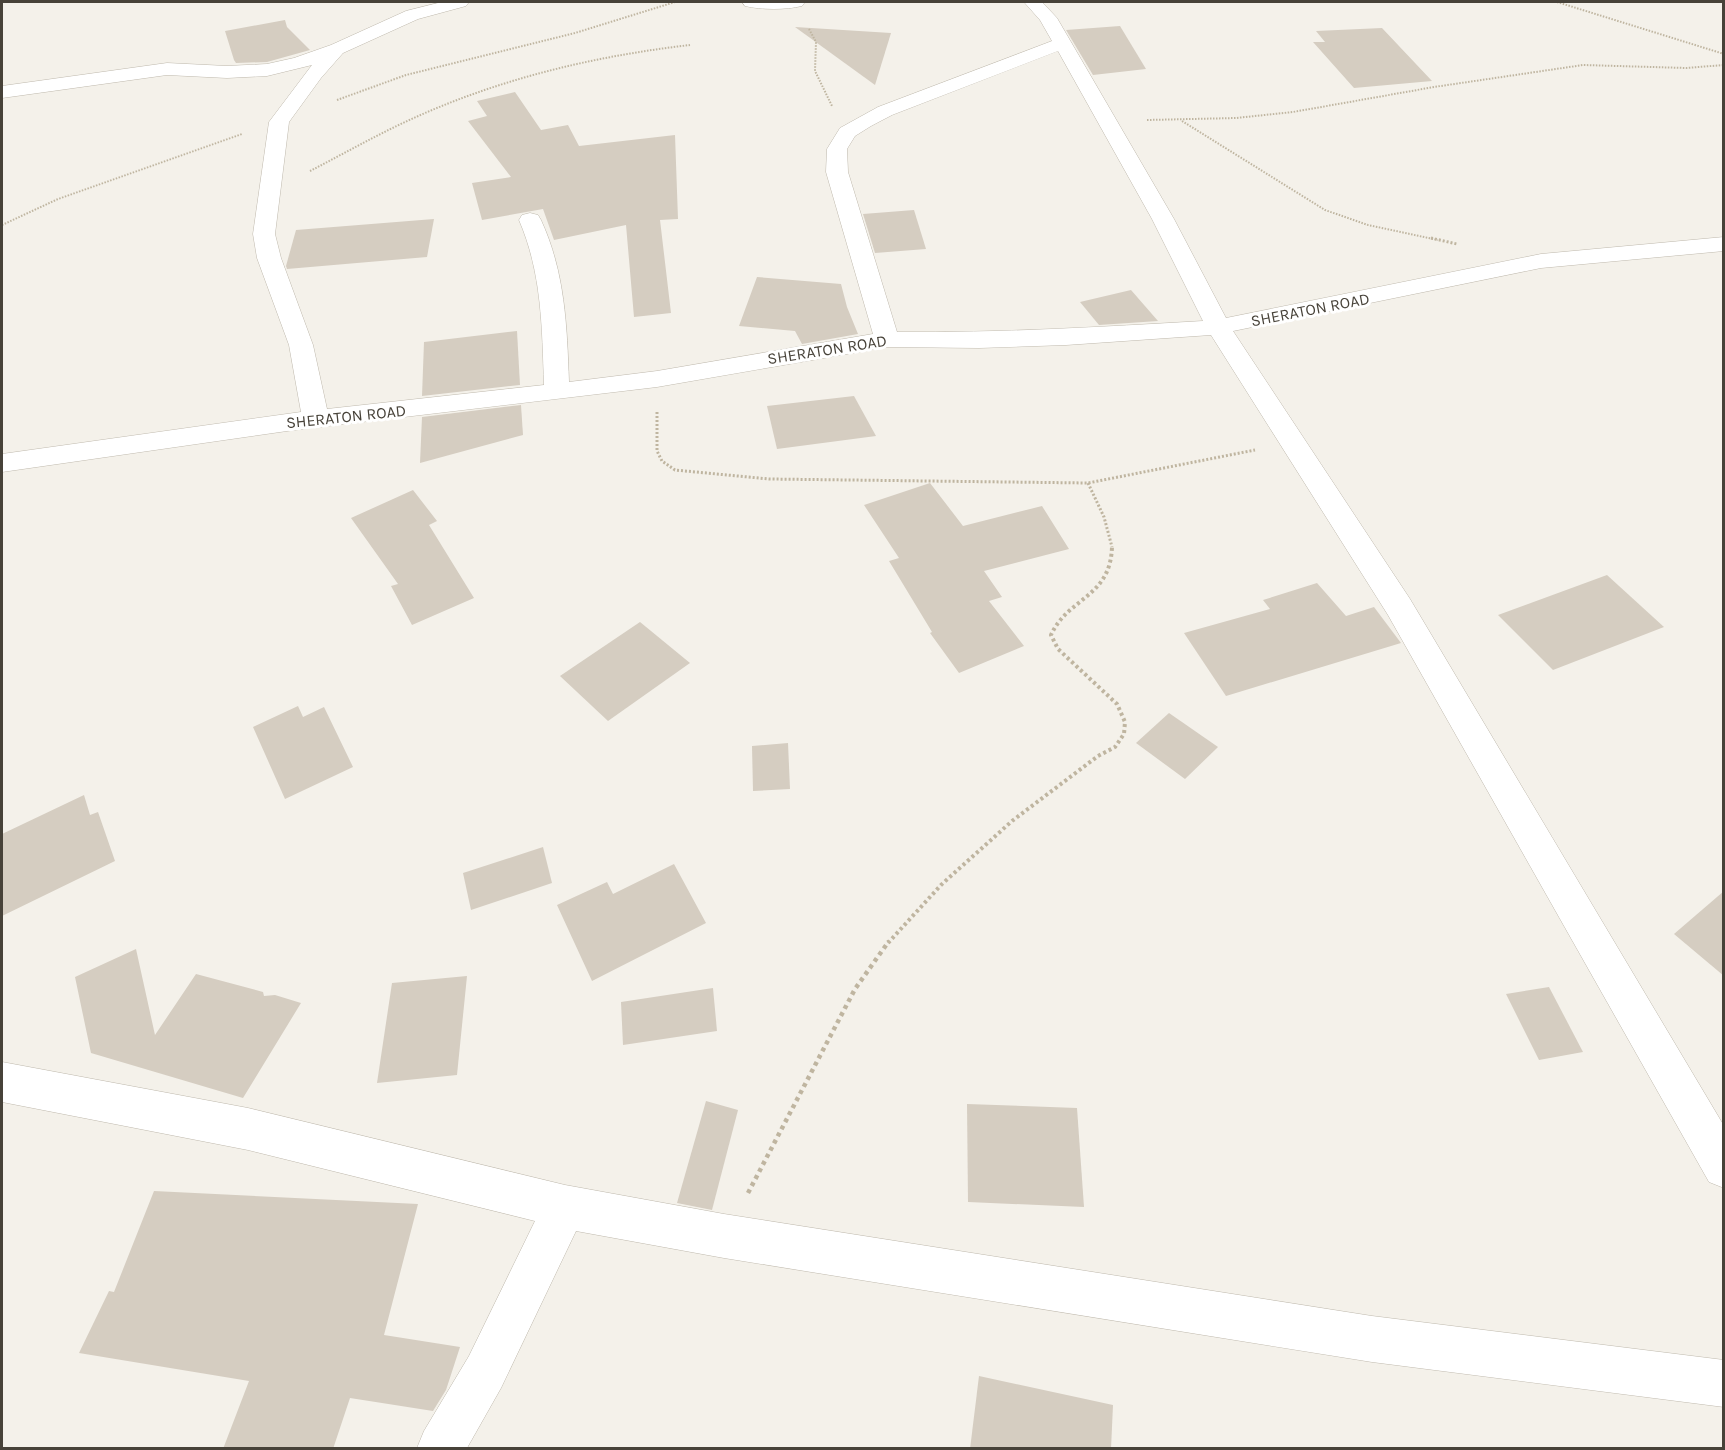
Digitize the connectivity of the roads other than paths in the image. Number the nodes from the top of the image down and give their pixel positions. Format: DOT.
graph roads {
  1 [pos="460,2"];
  2 [pos="751,2"];
  3 [pos="791,2"];
  4 [pos="1033,2"];
  5 [pos="1062,43"];
  6 [pos="338,49"];
  7 [pos="2,92"];
  8 [pos="530,220"];
  9 [pos="1724,244"];
  10 [pos="1218,327"];
  11 [pos="887,339"];
  12 [pos="557,392"];
  13 [pos="316,420"];
  14 [pos="2,463"];
  15 [pos="2,1082"];
  16 [pos="1724,1167"];
  17 [pos="565,1207"];
  18 [pos="1724,1384"];
  19 [pos="441,1449"];
  1 -- 6 [label="street"];
  2 -- 3 [label="street"];
  4 -- 5 [label="street"];
  5 -- 10 [label="street"];
  5 -- 11 [label="street"];
  6 -- 7 [label="street"];
  6 -- 13 [label="street"];
  8 -- 12 [label="street"];
  9 -- 10 [label="street, SHERATON ROAD"];
  10 -- 11 [label="street, SHERATON ROAD"];
  10 -- 16 [label="street"];
  11 -- 12 [label="street, SHERATON ROAD"];
  12 -- 13 [label="street, SHERATON ROAD"];
  13 -- 14 [label="street, SHERATON ROAD"];
  15 -- 17 [label="street"];
  17 -- 18 [label="street"];
  17 -- 19 [label="street"];
}
